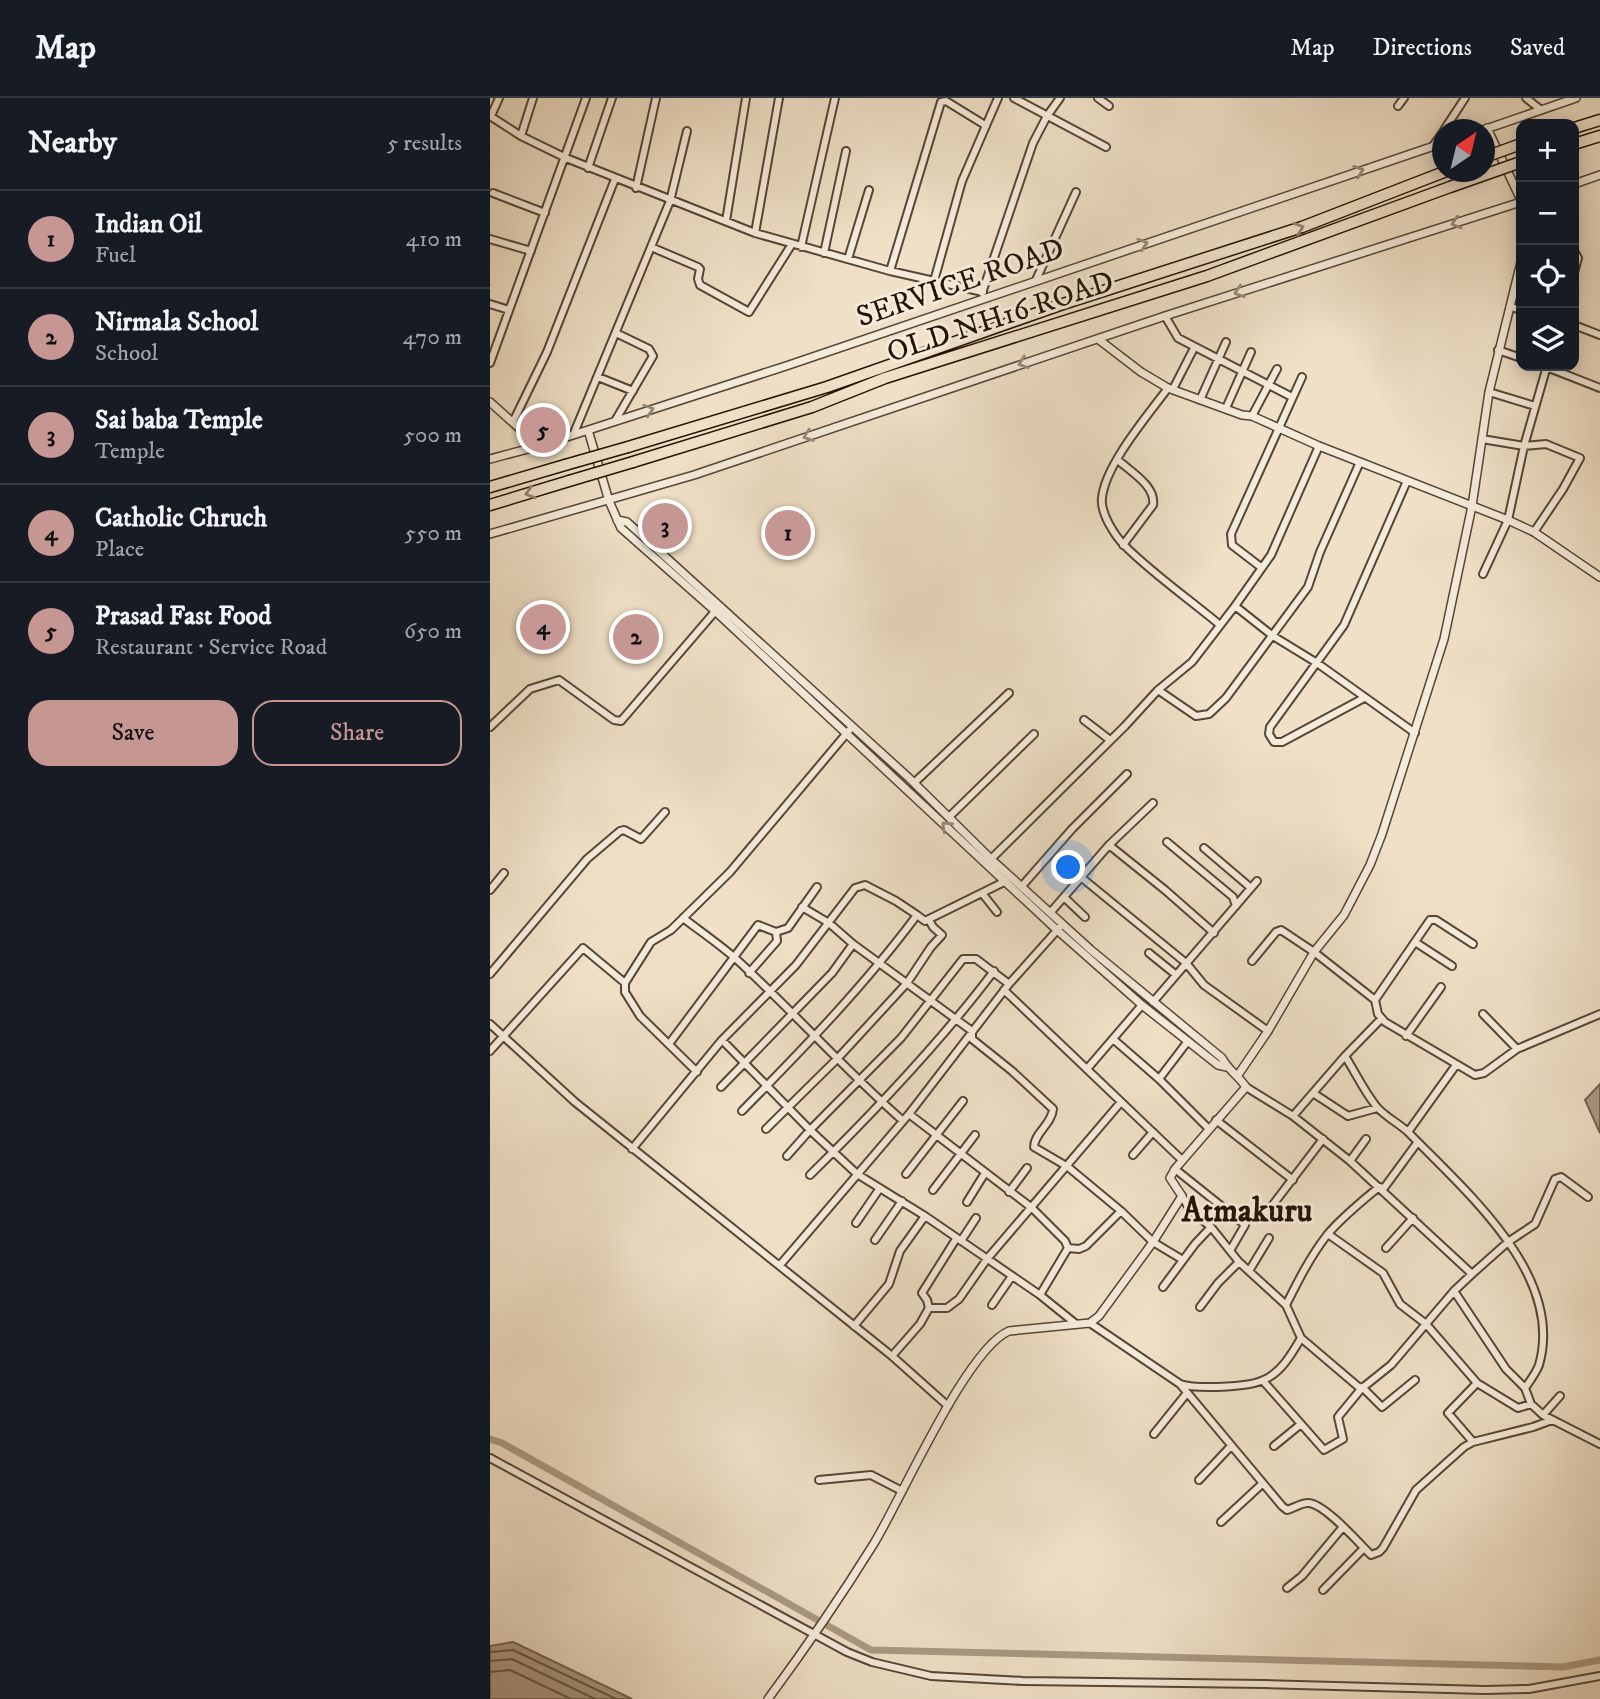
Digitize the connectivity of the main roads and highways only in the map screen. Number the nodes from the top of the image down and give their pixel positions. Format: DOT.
graph roads {
  1 [pos="1600,120"];
  2 [pos="1579,126"];
  3 [pos="1600,136"];
  4 [pos="1579,142"];
  5 [pos="1516,146"];
  6 [pos="1495,153"];
  7 [pos="1516,164"];
  8 [pos="1432,177"];
  9 [pos="490,487"];
  10 [pos="490,505"];
  1 -- 2 [label="main road"];
  3 -- 4 [label="main road"];
  5 -- 6 [label="main road, bridge"];
  7 -- 10 [label="main road, OLD NH16 ROAD, one-way, bridge"];
  9 -- 8 [label="main road, OLD NH16 ROAD, one-way, bridge"];
}
